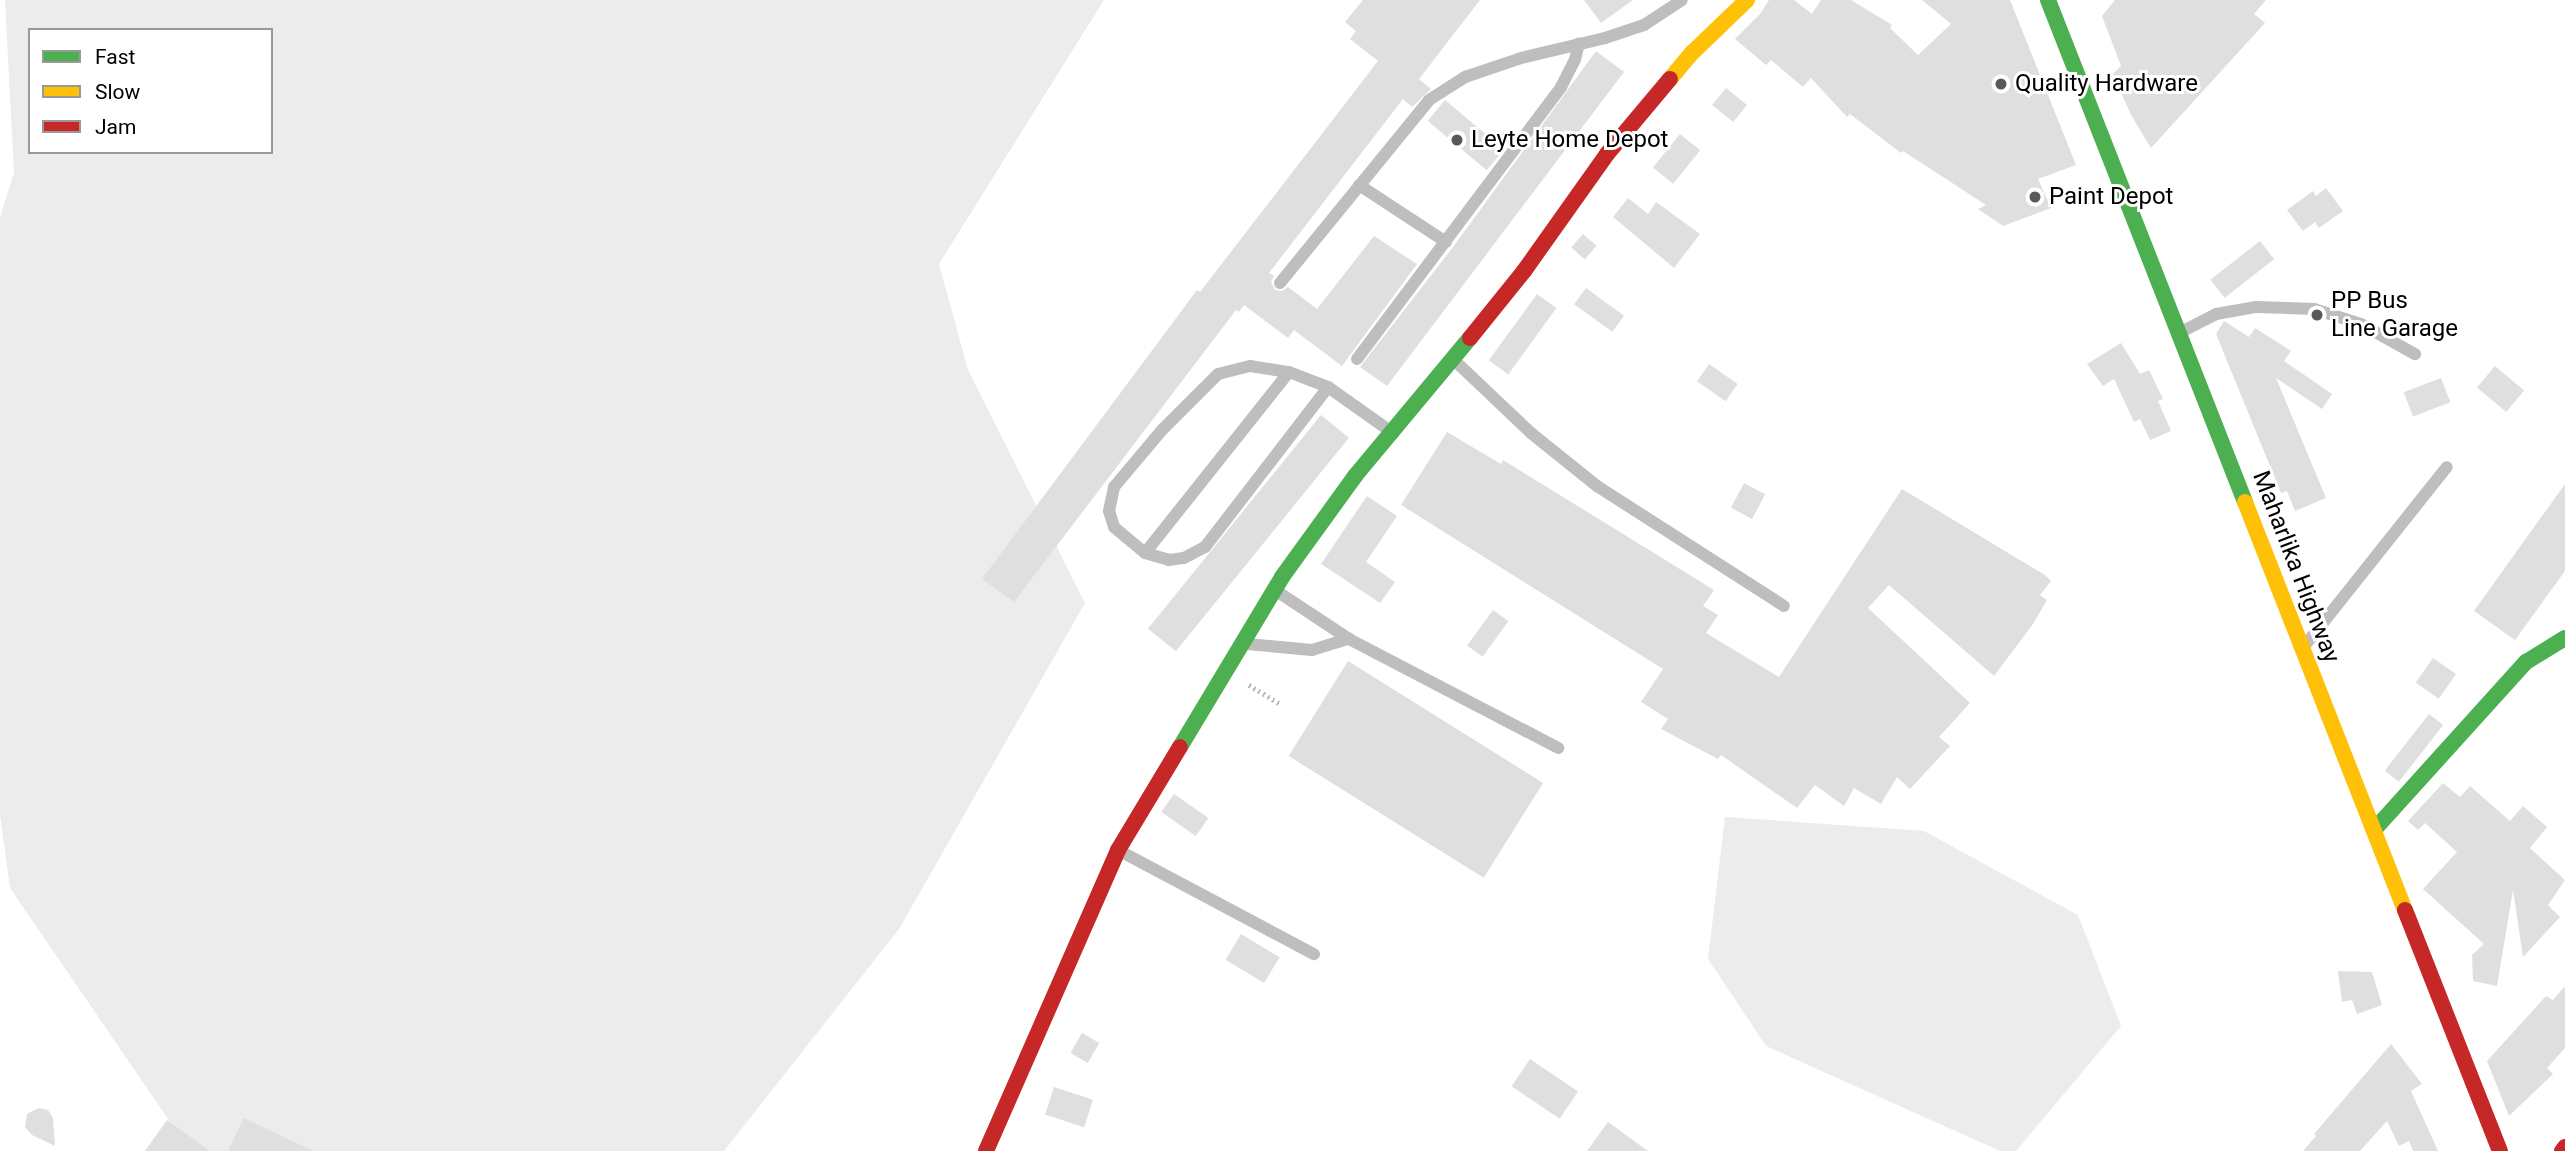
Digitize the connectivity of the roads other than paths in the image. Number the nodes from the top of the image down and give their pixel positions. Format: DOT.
graph roads {
  1 [pos="1682,0"];
  2 [pos="1747,0"];
  3 [pos="2048,0"];
  4 [pos="1579,43"];
  5 [pos="1359,185"];
  6 [pos="1446,242"];
  7 [pos="1280,282"];
  8 [pos="2179,333"];
  9 [pos="2415,354"];
  10 [pos="1357,359"];
  11 [pos="1453,360"];
  12 [pos="1289,372"];
  13 [pos="1328,387"];
  14 [pos="1394,433"];
  15 [pos="2447,467"];
  16 [pos="1145,553"];
  17 [pos="1275,590"];
  18 [pos="1784,606"];
  19 [pos="2565,638"];
  20 [pos="1349,639"];
  21 [pos="1243,643"];
  22 [pos="2303,647"];
  23 [pos="1558,748"];
  24 [pos="2374,830"];
  25 [pos="1118,850"];
  26 [pos="1314,954"];
  27 [pos="2565,1147"];
  28 [pos="986,1151"];
  29 [pos="2500,1151"];
  30 [pos="2562,1151"];
  1 -- 4 [label="lane"];
  2 -- 11 [label="street"];
  3 -- 8 [label="street, Maharlika Highway"];
  4 -- 5 [label="lane"];
  4 -- 6 [label="lane"];
  5 -- 6 [label="lane"];
  5 -- 7 [label="lane"];
  6 -- 10 [label="lane"];
  8 -- 9 [label="lane"];
  8 -- 22 [label="street, Maharlika Highway"];
  11 -- 14 [label="street"];
  11 -- 18 [label="lane"];
  12 -- 13 [label="lane"];
  12 -- 16 [label="lane"];
  12 -- 16 [label="lane"];
  13 -- 14 [label="lane"];
  13 -- 16 [label="lane"];
  14 -- 17 [label="street"];
  15 -- 22 [label="lane"];
  17 -- 20 [label="lane"];
  17 -- 21 [label="street"];
  19 -- 24 [label="street"];
  20 -- 21 [label="lane"];
  20 -- 23 [label="lane"];
  21 -- 25 [label="street"];
  22 -- 24 [label="street, Maharlika Highway"];
  24 -- 29 [label="street, Maharlika Highway"];
  25 -- 26 [label="lane"];
  25 -- 28 [label="street"];
  27 -- 30 [label="street"];
}
